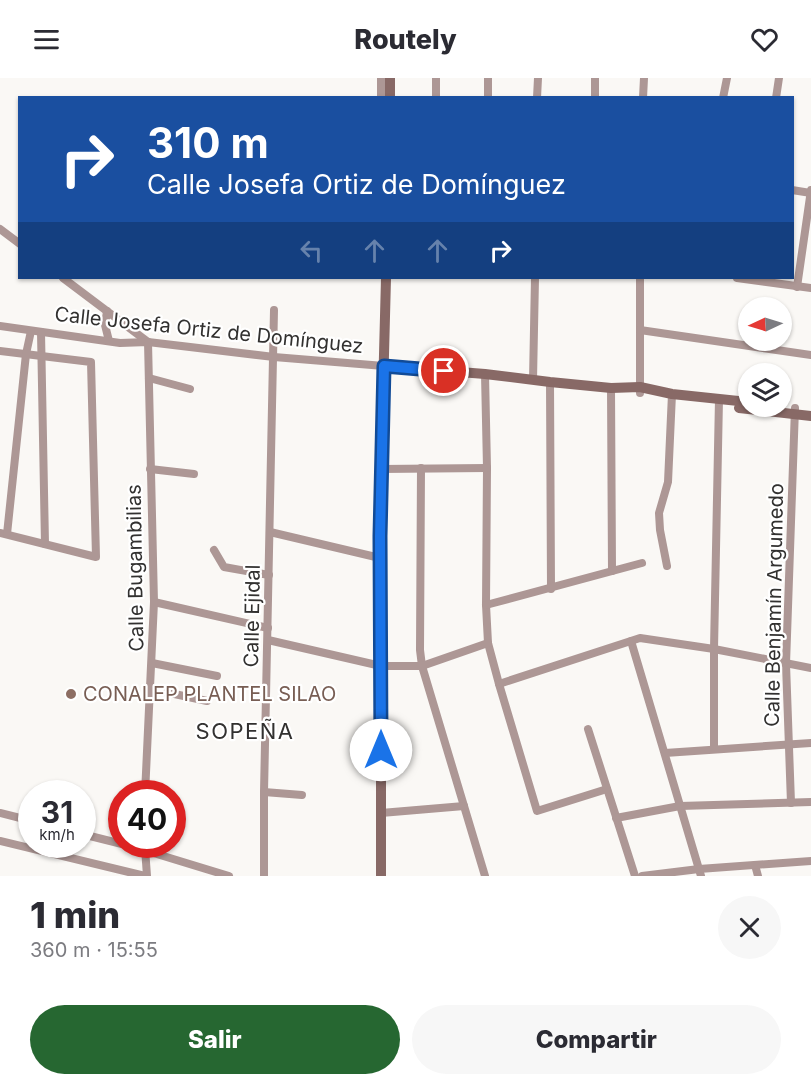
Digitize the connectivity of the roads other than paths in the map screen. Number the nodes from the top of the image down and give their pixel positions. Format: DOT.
graph roads {
  1 [pos="381,78"];
  2 [pos="390,78"];
  3 [pos="436,78"];
  4 [pos="488,78"];
  5 [pos="537,78"];
  6 [pos="595,78"];
  7 [pos="644,78"];
  8 [pos="727,78"];
  9 [pos="779,78"];
  10 [pos="381,96"];
  11 [pos="390,96"];
  12 [pos="436,96"];
  13 [pos="488,96"];
  14 [pos="537,96"];
  15 [pos="594,96"];
  16 [pos="644,96"];
  17 [pos="723,96"];
  18 [pos="776,96"];
  19 [pos="794,190"];
  20 [pos="811,192"];
  21 [pos="0,229"];
  22 [pos="18,242"];
  23 [pos="64,279"];
  24 [pos="386,279"];
  25 [pos="535,279"];
  26 [pos="640,279"];
  27 [pos="749,279"];
  28 [pos="797,287"];
  29 [pos="811,288"];
  30 [pos="274,310"];
  31 [pos="107,311"];
  32 [pos="0,326"];
  33 [pos="640,330"];
  34 [pos="31,331"];
  35 [pos="40,332"];
  36 [pos="109,341"];
  37 [pos="148,342"];
  38 [pos="0,351"];
  39 [pos="26,354"];
  40 [pos="811,355"];
  41 [pos="40,356"];
  42 [pos="274,357"];
  43 [pos="384,366"];
  44 [pos="485,374"];
  45 [pos="148,378"];
  46 [pos="533,380"];
  47 [pos="550,382"];
  48 [pos="611,388"];
  49 [pos="190,389"];
  50 [pos="637,389"];
  51 [pos="672,397"];
  52 [pos="719,402"];
  53 [pos="738,402"];
  54 [pos="792,410"];
  55 [pos="811,410"];
  56 [pos="795,411"];
  57 [pos="811,416"];
  58 [pos="421,468"];
  59 [pos="487,468"];
  60 [pos="150,469"];
  61 [pos="381,469"];
  62 [pos="194,474"];
  63 [pos="270,532"];
  64 [pos="3,534"];
  65 [pos="45,544"];
  66 [pos="214,550"];
  67 [pos="380,558"];
  68 [pos="642,562"];
  69 [pos="667,566"];
  70 [pos="612,571"];
  71 [pos="269,575"];
  72 [pos="552,588"];
  73 [pos="154,602"];
  74 [pos="486,605"];
  75 [pos="268,628"];
  76 [pos="268,640"];
  77 [pos="631,641"];
  78 [pos="488,643"];
  79 [pos="714,649"];
  80 [pos="152,663"];
  81 [pos="786,664"];
  82 [pos="381,666"];
  83 [pos="422,666"];
  84 [pos="811,668"];
  85 [pos="217,676"];
  86 [pos="499,684"];
  87 [pos="151,689"];
  88 [pos="207,701"];
  89 [pos="588,729"];
  90 [pos="811,743"];
  91 [pos="789,744"];
  92 [pos="714,749"];
  93 [pos="665,753"];
  94 [pos="146,780"];
  95 [pos="607,789"];
  96 [pos="264,792"];
  97 [pos="302,795"];
  98 [pos="811,802"];
  99 [pos="791,803"];
  100 [pos="464,806"];
  101 [pos="680,806"];
  102 [pos="0,813"];
  103 [pos="381,813"];
  104 [pos="18,818"];
  105 [pos="616,818"];
  106 [pos="0,841"];
  107 [pos="145,858"];
  108 [pos="172,858"];
  109 [pos="811,861"];
  110 [pos="755,865"];
  111 [pos="700,872"];
  112 [pos="146,876"];
  113 [pos="229,876"];
  114 [pos="264,876"];
  115 [pos="381,876"];
  116 [pos="485,876"];
  117 [pos="635,876"];
  118 [pos="642,876"];
  119 [pos="758,876"];
  1 -- 10 [label="street"];
  2 -- 11 [label="street"];
  3 -- 12 [label="street"];
  4 -- 13 [label="street"];
  5 -- 14 [label="street"];
  6 -- 15 [label="street"];
  7 -- 16 [label="street"];
  8 -- 17 [label="street"];
  9 -- 18 [label="street"];
  19 -- 20 [label="street"];
  20 -- 28 [label="street"];
  21 -- 22 [label="street"];
  23 -- 31 [label="street"];
  24 -- 43 [label="street"];
  25 -- 46 [label="street"];
  26 -- 33 [label="street"];
  27 -- 28 [label="street"];
  28 -- 29 [label="street"];
  30 -- 42 [label="street, Calle Ejidal"];
  31 -- 36 [label="street"];
  31 -- 37 [label="street"];
  32 -- 34 [label="street, Calle Josefa Ortiz de Domínguez"];
  33 -- 40 [label="street"];
  33 -- 50 [label="street"];
  34 -- 35 [label="street, Calle Josefa Ortiz de Domínguez"];
  34 -- 39 [label="street"];
  35 -- 36 [label="street, Calle Josefa Ortiz de Domínguez"];
  35 -- 41 [label="street"];
  36 -- 37 [label="street, Calle Josefa Ortiz de Domínguez"];
  37 -- 42 [label="street, Calle Josefa Ortiz de Domínguez"];
  37 -- 45 [label="street, Calle Bugambilias"];
  38 -- 39 [label="street"];
  39 -- 41 [label="street"];
  39 -- 64 [label="street"];
  41 -- 65 [label="street"];
  41 -- 65 [label="street"];
  42 -- 43 [label="street, Calle Josefa Ortiz de Domínguez"];
  42 -- 63 [label="street, Calle Ejidal"];
  43 -- 44 [label="street, Calle Josefa Ortiz de Domínguez"];
  43 -- 61 [label="street"];
  44 -- 46 [label="street, Calle Josefa Ortiz de Domínguez"];
  44 -- 59 [label="street"];
  45 -- 49 [label="street"];
  45 -- 60 [label="street, Calle Bugambilias"];
  46 -- 47 [label="street, Calle Josefa Ortiz de Domínguez"];
  47 -- 48 [label="street, Calle Josefa Ortiz de Domínguez"];
  47 -- 72 [label="street"];
  48 -- 50 [label="street, Calle Josefa Ortiz de Domínguez"];
  48 -- 70 [label="street"];
  50 -- 51 [label="street, Calle Josefa Ortiz de Domínguez"];
  51 -- 52 [label="street, Calle Josefa Ortiz de Domínguez"];
  51 -- 69 [label="street"];
  52 -- 53 [label="street, Calle Josefa Ortiz de Domínguez"];
  52 -- 56 [label="street, Calle Josefa Ortiz de Domínguez"];
  52 -- 79 [label="street"];
  54 -- 56 [label="street, Calle Josefa Ortiz de Domínguez"];
  55 -- 56 [label="street, Calle Josefa Ortiz de Domínguez"];
  56 -- 57 [label="street, Calle Josefa Ortiz de Domínguez"];
  56 -- 81 [label="street, Calle Benjamín Argumedo"];
  58 -- 59 [label="street"];
  58 -- 61 [label="street"];
  58 -- 83 [label="street"];
  59 -- 74 [label="street"];
  60 -- 62 [label="street"];
  60 -- 73 [label="street, Calle Bugambilias"];
  61 -- 67 [label="street"];
  63 -- 67 [label="street"];
  63 -- 71 [label="street, Calle Ejidal"];
  64 -- 65 [label="street"];
  66 -- 71 [label="street"];
  67 -- 82 [label="street"];
  68 -- 70 [label="street"];
  70 -- 72 [label="street"];
  71 -- 75 [label="street, Calle Ejidal"];
  72 -- 74 [label="street"];
  73 -- 75 [label="street"];
  73 -- 80 [label="street, Calle Bugambilias"];
  74 -- 78 [label="street"];
  75 -- 76 [label="street, Calle Ejidal"];
  76 -- 82 [label="street"];
  76 -- 96 [label="street, Calle Ejidal"];
  77 -- 79 [label="street"];
  77 -- 86 [label="street"];
  77 -- 93 [label="street"];
  78 -- 83 [label="street"];
  78 -- 86 [label="street"];
  79 -- 81 [label="street"];
  79 -- 92 [label="street"];
  80 -- 85 [label="street"];
  80 -- 87 [label="street, Calle Bugambilias"];
  81 -- 84 [label="street"];
  81 -- 91 [label="street, Calle Benjamín Argumedo"];
  82 -- 83 [label="street"];
  82 -- 103 [label="street"];
  83 -- 100 [label="street"];
  86 -- 95 [label="street"];
  87 -- 88 [label="street"];
  87 -- 94 [label="street, Calle Bugambilias"];
  89 -- 95 [label="street"];
  90 -- 91 [label="street"];
  91 -- 92 [label="street"];
  91 -- 99 [label="street, Calle Benjamín Argumedo"];
  92 -- 93 [label="street"];
  93 -- 101 [label="street"];
  95 -- 105 [label="street"];
  96 -- 97 [label="street"];
  96 -- 114 [label="street, Calle Ejidal"];
  98 -- 99 [label="street"];
  99 -- 101 [label="street"];
  100 -- 103 [label="street"];
  100 -- 116 [label="street"];
  101 -- 105 [label="street"];
  101 -- 111 [label="street"];
  102 -- 104 [label="street"];
  103 -- 115 [label="street"];
  105 -- 117 [label="street"];
  106 -- 112 [label="street"];
  107 -- 112 [label="street"];
  108 -- 113 [label="street"];
  109 -- 110 [label="street"];
  110 -- 111 [label="street"];
  110 -- 119 [label="street"];
  111 -- 118 [label="street"];
}
